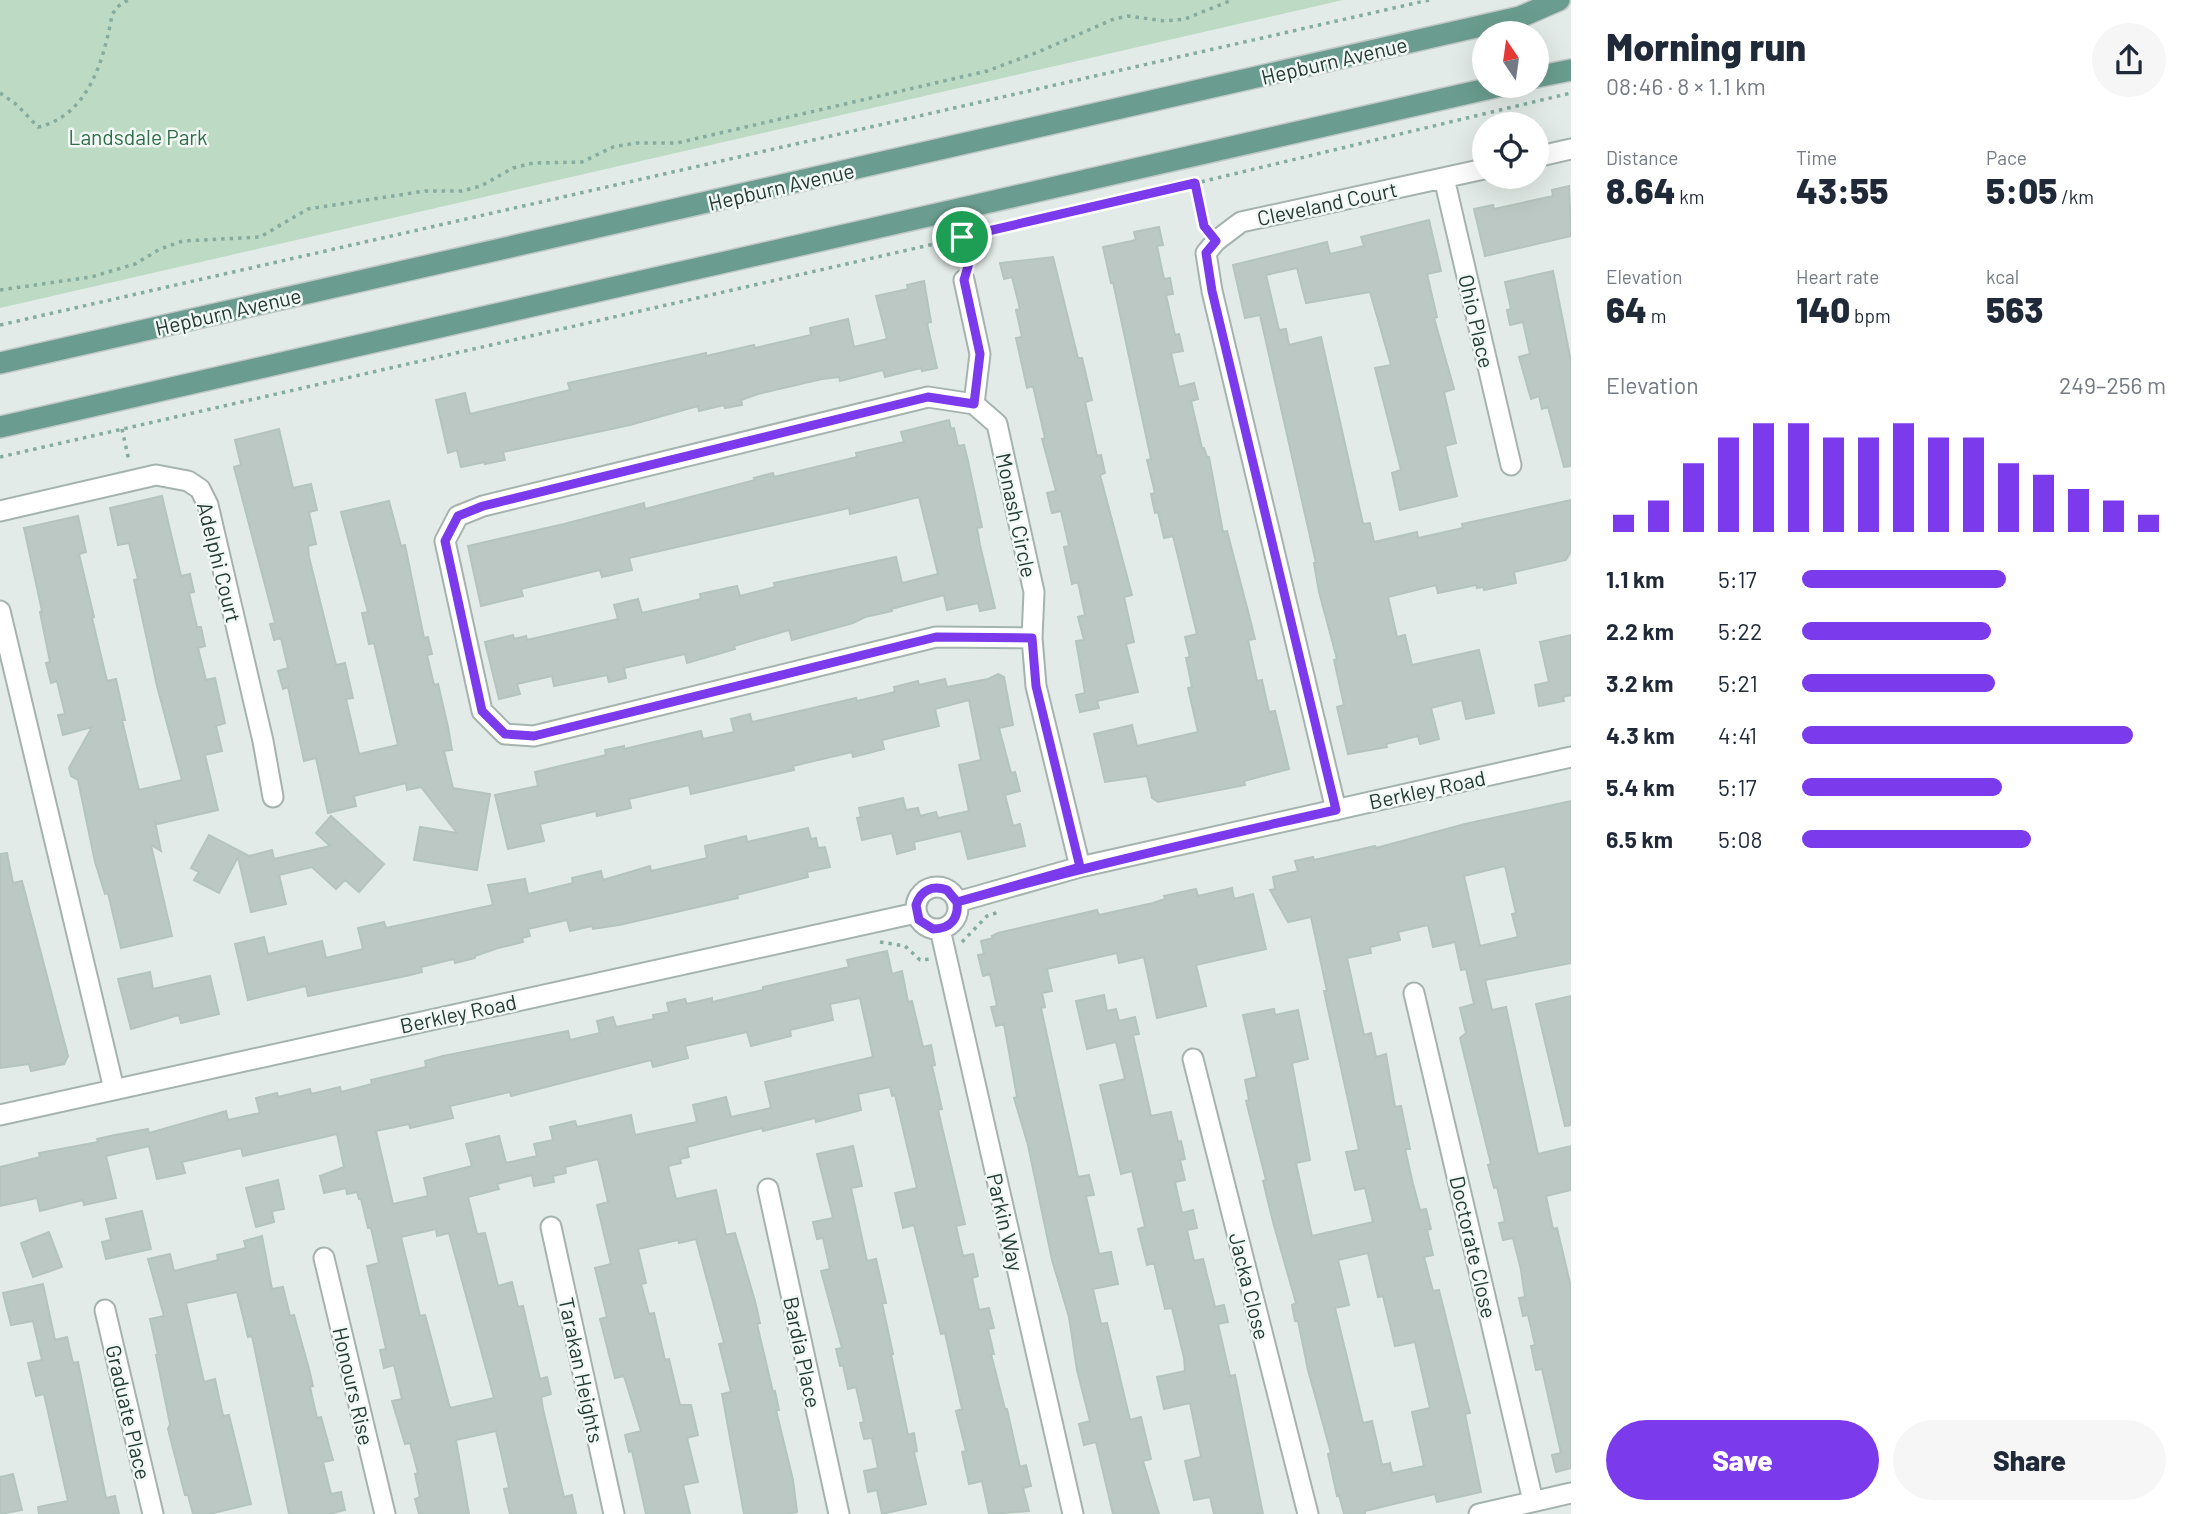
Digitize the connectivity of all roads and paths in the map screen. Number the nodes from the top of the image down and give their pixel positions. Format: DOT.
graph roads {
  1 [pos="128,0"];
  2 [pos="1232,0"];
  3 [pos="1429,0"];
  4 [pos="1559,0"];
  5 [pos="1571,70"];
  6 [pos="1549,75"];
  7 [pos="1472,92"];
  8 [pos="0,93"];
  9 [pos="1571,93"];
  10 [pos="1571,149"];
  11 [pos="1549,154"];
  12 [pos="1472,172"];
  13 [pos="1444,178"];
  14 [pos="1195,183"];
  15 [pos="962,237"];
  16 [pos="1216,241"];
  17 [pos="964,280"];
  18 [pos="0,290"];
  19 [pos="0,325"];
  20 [pos="0,363"];
  21 [pos="974,404"];
  22 [pos="0,427"];
  23 [pos="122,429"];
  24 [pos="0,457"];
  25 [pos="1511,465"];
  26 [pos="134,480"];
  27 [pos="0,511"];
  28 [pos="0,611"];
  29 [pos="1032,638"];
  30 [pos="1571,757"];
  31 [pos="273,797"];
  32 [pos="1336,810"];
  33 [pos="1080,867"];
  34 [pos="957,902"];
  35 [pos="916,913"];
  36 [pos="940,929"];
  37 [pos="1414,993"];
  38 [pos="1193,1059"];
  39 [pos="114,1089"];
  40 [pos="0,1115"];
  41 [pos="768,1189"];
  42 [pos="551,1227"];
  43 [pos="324,1258"];
  44 [pos="105,1310"];
  45 [pos="1571,1493"];
  46 [pos="1533,1501"];
  47 [pos="153,1514"];
  48 [pos="385,1514"];
  49 [pos="614,1514"];
  50 [pos="839,1514"];
  51 [pos="1073,1514"];
  52 [pos="1308,1514"];
  53 [pos="1479,1514"];
  1 -- 8 [label="path"];
  2 -- 18 [label="path"];
  3 -- 19 [label="path"];
  4 -- 20 [label="main road, Hepburn Avenue"];
  5 -- 6 [label="main road"];
  7 -- 22 [label="main road"];
  9 -- 14 [label="path"];
  10 -- 11 [label="street"];
  12 -- 13 [label="street, Cleveland Court"];
  13 -- 16 [label="street, Cleveland Court"];
  13 -- 25 [label="street, Ohio Place"];
  14 -- 15 [label="path"];
  14 -- 16 [label="path"];
  15 -- 17 [label="path"];
  15 -- 23 [label="path"];
  16 -- 32 [label="street"];
  17 -- 21 [label="street"];
  21 -- 29 [label="street, Monash Circle"];
  21 -- 29 [label="street"];
  23 -- 24 [label="path"];
  23 -- 26 [label="path"];
  26 -- 27 [label="street, Adelphi Court"];
  26 -- 31 [label="street, Adelphi Court"];
  28 -- 39 [label="street"];
  29 -- 33 [label="street, Monash Circle"];
  30 -- 32 [label="street, Berkley Road"];
  32 -- 33 [label="street, Berkley Road"];
  33 -- 34 [label="street, Berkley Road"];
  34 -- 35 [label="street"];
  34 -- 36 [label="street"];
  35 -- 36 [label="street"];
  35 -- 39 [label="street, Berkley Road"];
  36 -- 51 [label="street, Parkin Way"];
  37 -- 46 [label="street, Doctorate Close"];
  38 -- 52 [label="street, Jacka Close"];
  39 -- 40 [label="street, Berkley Road"];
  41 -- 50 [label="street, Bardia Place"];
  42 -- 49 [label="street, Tarakan Heights"];
  43 -- 48 [label="street, Honours Rise"];
  44 -- 47 [label="street, Graduate Place"];
  45 -- 46 [label="street"];
  46 -- 53 [label="street"];
}
